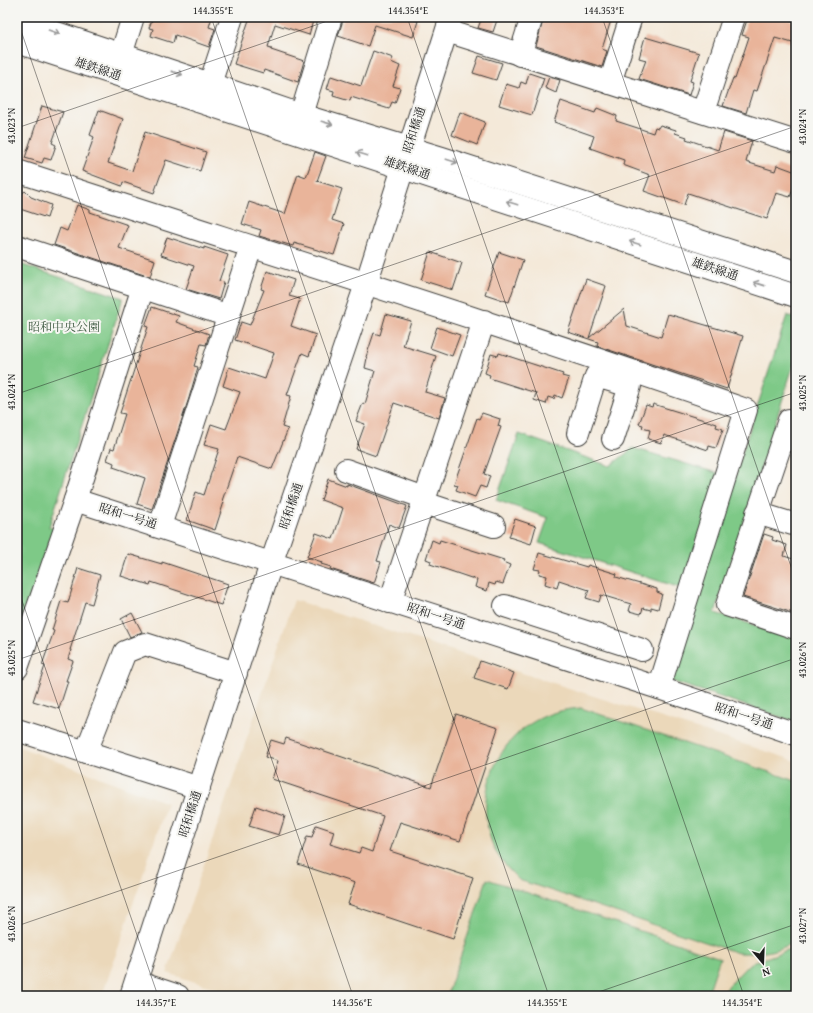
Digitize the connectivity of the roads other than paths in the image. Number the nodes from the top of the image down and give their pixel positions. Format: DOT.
graph roads {
  1 [pos="133,17"];
  2 [pos="232,17"];
  3 [pos="331,17"];
  4 [pos="532,17"];
  5 [pos="632,17"];
  6 [pos="734,17"];
  7 [pos="25,20"];
  8 [pos="449,24"];
  9 [pos="17,42"];
  10 [pos="520,54"];
  11 [pos="121,55"];
  12 [pos="610,83"];
  13 [pos="210,84"];
  14 [pos="703,112"];
  15 [pos="300,115"];
  16 [pos="795,138"];
  17 [pos="406,157"];
  18 [pos="17,171"];
  19 [pos="17,246"];
  20 [pos="251,247"];
  21 [pos="796,272"];
  22 [pos="366,284"];
  23 [pos="143,287"];
  24 [pos="796,296"];
  25 [pos="229,316"];
  26 [pos="484,321"];
  27 [pos="613,372"];
  28 [pos="796,423"];
  29 [pos="578,433"];
  30 [pos="613,439"];
  31 [pos="346,470"];
  32 [pos="75,500"];
  33 [pos="424,500"];
  34 [pos="757,513"];
  35 [pos="796,525"];
  36 [pos="160,526"];
  37 [pos="494,526"];
  38 [pos="271,564"];
  39 [pos="390,602"];
  40 [pos="505,606"];
  41 [pos="559,623"];
  42 [pos="796,628"];
  43 [pos="642,650"];
  44 [pos="549,652"];
  45 [pos="17,668"];
  46 [pos="236,673"];
  47 [pos="659,688"];
  48 [pos="17,730"];
  49 [pos="796,734"];
  50 [pos="86,752"];
  51 [pos="199,788"];
  52 [pos="133,989"];
  53 [pos="178,996"];
  1 -- 11 [label="street"];
  2 -- 13 [label="street"];
  3 -- 15 [label="street"];
  4 -- 10 [label="street"];
  5 -- 12 [label="street"];
  6 -- 14 [label="street"];
  7 -- 11 [label="street, 雄鉄線通, one-way"];
  8 -- 10 [label="street"];
  8 -- 17 [label="street, 昭和橋通"];
  17 -- 9 [label="street, 雄鉄線通, one-way"];
  10 -- 12 [label="street"];
  11 -- 13 [label="street, 雄鉄線通, one-way"];
  12 -- 14 [label="street"];
  13 -- 15 [label="street, 雄鉄線通"];
  14 -- 16 [label="street"];
  15 -- 17 [label="street, 雄鉄線通, one-way"];
  17 -- 21 [label="street, 雄鉄線通, one-way"];
  17 -- 22 [label="street, 昭和橋通"];
  24 -- 17 [label="street, 雄鉄線通, one-way"];
  18 -- 20 [label="street"];
  19 -- 23 [label="street"];
  20 -- 22 [label="street"];
  20 -- 25 [label="street"];
  22 -- 26 [label="street"];
  22 -- 38 [label="street, 昭和橋通"];
  23 -- 25 [label="street"];
  23 -- 32 [label="street"];
  25 -- 36 [label="street"];
  26 -- 27 [label="street"];
  26 -- 33 [label="street"];
  27 -- 29 [label="street"];
  27 -- 30 [label="street"];
  27 -- 47 [label="street"];
  28 -- 34 [label="street"];
  31 -- 33 [label="street"];
  32 -- 36 [label="street, 昭和一号通"];
  32 -- 45 [label="street"];
  33 -- 37 [label="street"];
  33 -- 39 [label="street"];
  34 -- 35 [label="street"];
  34 -- 42 [label="street"];
  36 -- 38 [label="street, 昭和一号通"];
  38 -- 39 [label="street, 昭和一号通"];
  38 -- 46 [label="street, 昭和橋通"];
  39 -- 44 [label="street, 昭和一号通"];
  40 -- 41 [label="street"];
  41 -- 43 [label="street"];
  41 -- 44 [label="street"];
  44 -- 47 [label="street, 昭和一号通"];
  46 -- 50 [label="street"];
  46 -- 51 [label="street, 昭和橋通"];
  47 -- 49 [label="street, 昭和一号通"];
  48 -- 50 [label="street"];
  50 -- 51 [label="street"];
  51 -- 52 [label="street, 昭和橋通"];
  52 -- 53 [label="street"];
}
